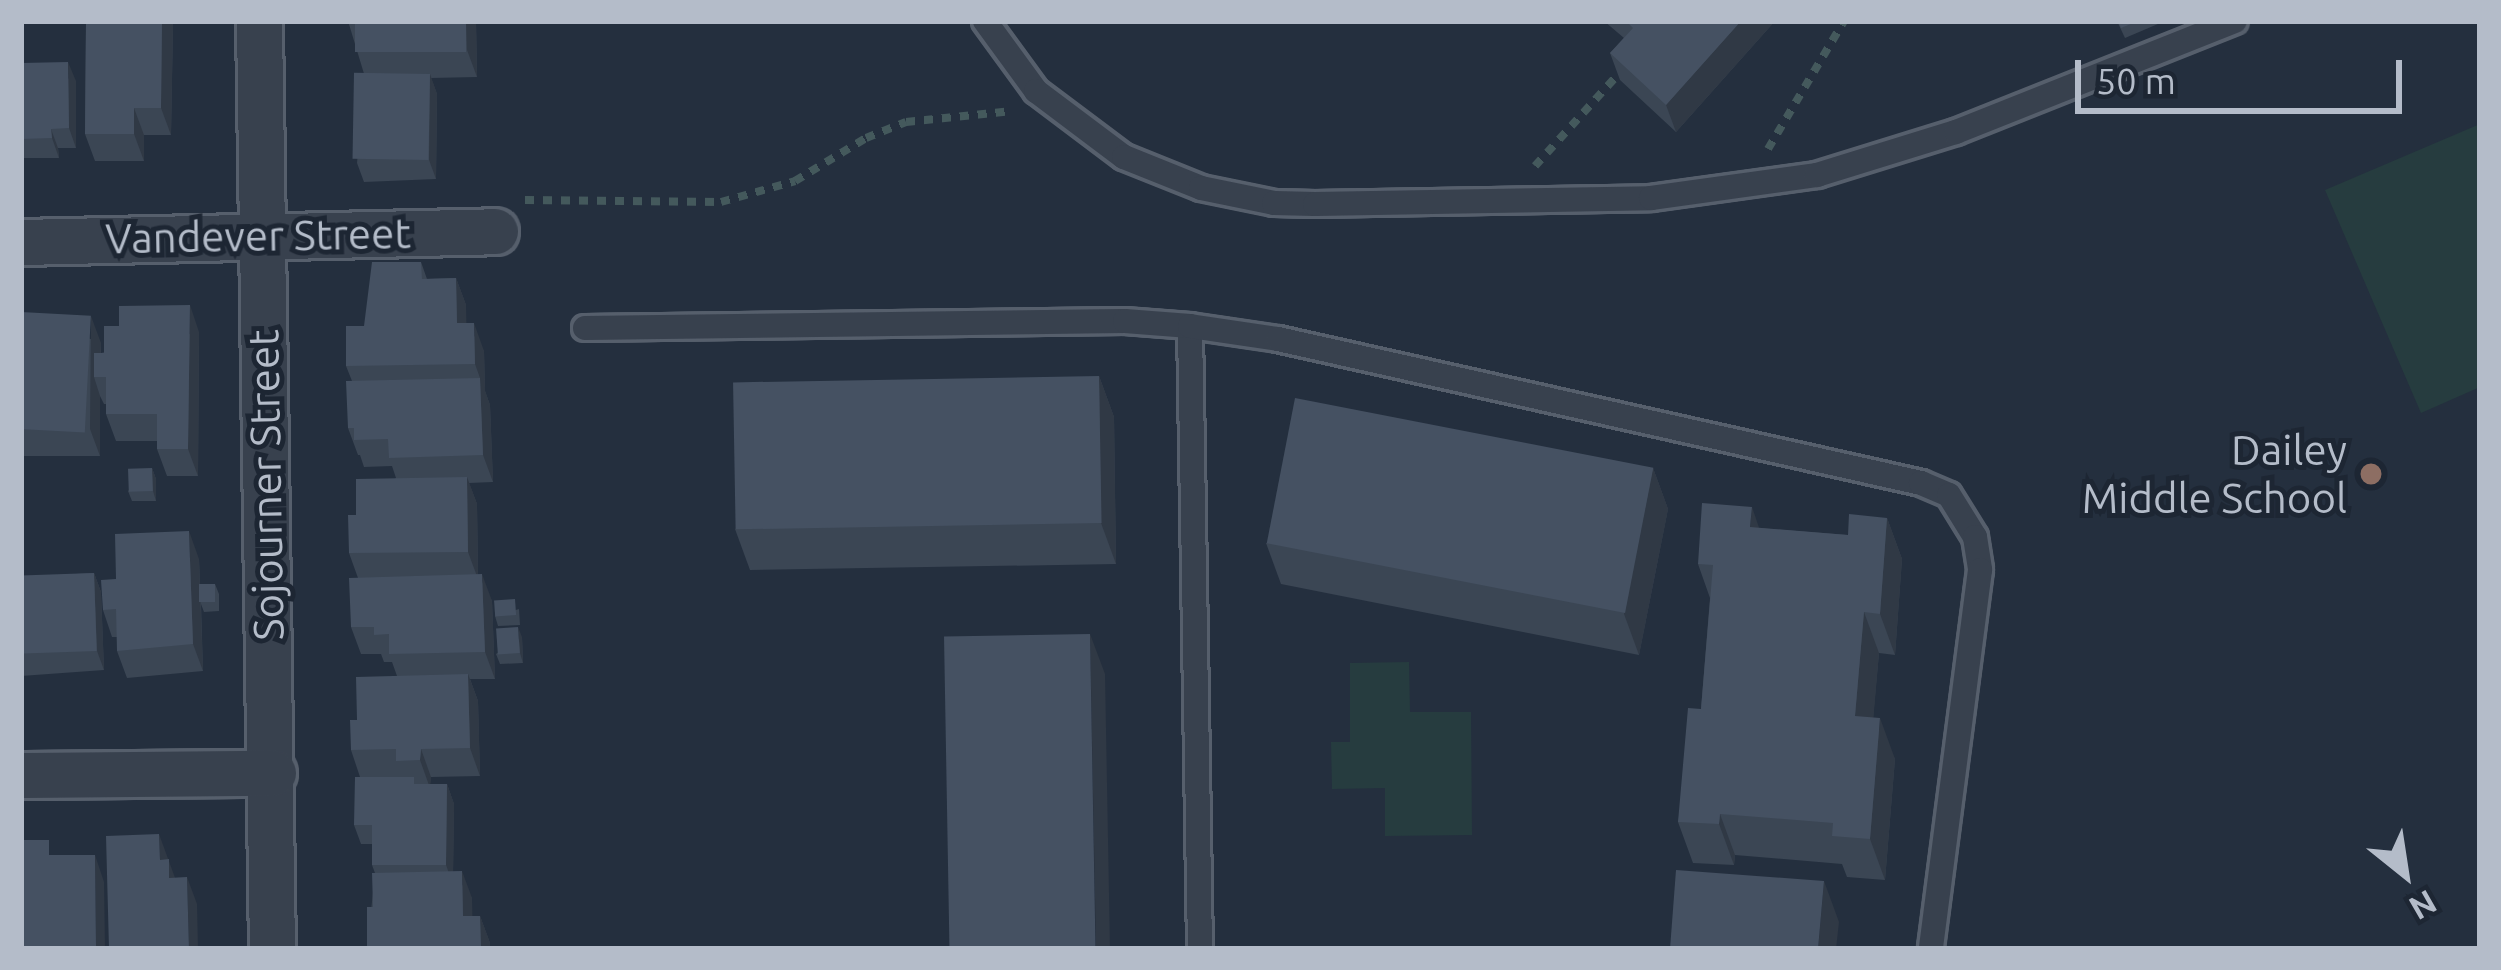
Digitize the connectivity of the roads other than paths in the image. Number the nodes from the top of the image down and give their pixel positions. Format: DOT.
graph roads {
  1 [pos="259,21"];
  2 [pos="985,21"];
  3 [pos="2235,21"];
  4 [pos="509,215"];
  5 [pos="260,236"];
  6 [pos="21,242"];
  7 [pos="1190,326"];
  8 [pos="585,328"];
  9 [pos="273,773"];
  10 [pos="21,775"];
  11 [pos="272,949"];
  12 [pos="1200,949"];
  13 [pos="1931,949"];
  1 -- 5 [label="street, Sojourner Street"];
  2 -- 3 [label="lane"];
  4 -- 5 [label="street, Vandever Street"];
  5 -- 6 [label="street, Vandever Street"];
  5 -- 9 [label="street, Sojourner Street"];
  7 -- 8 [label="lane"];
  7 -- 12 [label="lane"];
  7 -- 13 [label="lane"];
  9 -- 10 [label="street"];
  9 -- 11 [label="street, Sojourner Street"];
}
